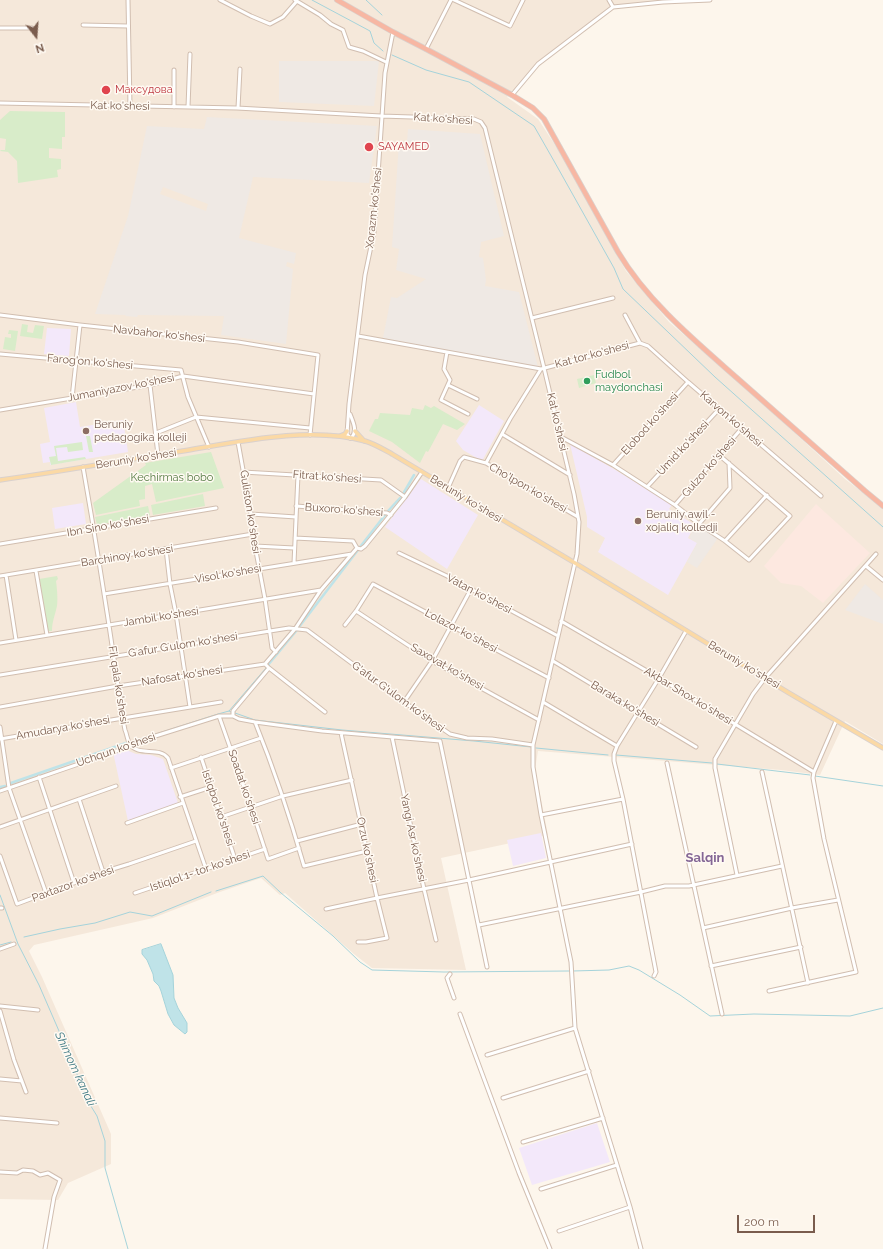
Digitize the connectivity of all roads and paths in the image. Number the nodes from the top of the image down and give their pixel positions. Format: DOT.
graph roads {
  1 [pos="128,0"];
  2 [pos="220,0"];
  3 [pos="296,0"];
  4 [pos="337,0"];
  5 [pos="451,0"];
  6 [pos="454,0"];
  7 [pos="523,0"];
  8 [pos="609,0"];
  9 [pos="710,0"];
  10 [pos="662,1"];
  11 [pos="614,7"];
  12 [pos="83,25"];
  13 [pos="128,26"];
  14 [pos="0,28"];
  15 [pos="32,28"];
  16 [pos="393,32"];
  17 [pos="426,48"];
  18 [pos="190,54"];
  19 [pos="386,62"];
  20 [pos="240,69"];
  21 [pos="174,70"];
  22 [pos="512,95"];
  23 [pos="0,103"];
  24 [pos="130,106"];
  25 [pos="174,107"];
  26 [pos="188,107"];
  27 [pos="238,108"];
  28 [pos="381,116"];
  29 [pos="613,298"];
  30 [pos="0,315"];
  31 [pos="626,315"];
  32 [pos="532,318"];
  33 [pos="80,325"];
  34 [pos="358,336"];
  35 [pos="640,343"];
  36 [pos="447,352"];
  37 [pos="0,354"];
  38 [pos="76,361"];
  39 [pos="543,368"];
  40 [pos="183,376"];
  41 [pos="688,382"];
  42 [pos="150,385"];
  43 [pos="448,385"];
  44 [pos="314,394"];
  45 [pos="72,398"];
  46 [pos="476,399"];
  47 [pos="720,408"];
  48 [pos="0,410"];
  49 [pos="349,412"];
  50 [pos="468,414"];
  51 [pos="196,417"];
  52 [pos="310,428"];
  53 [pos="742,428"];
  54 [pos="347,431"];
  55 [pos="355,431"];
  56 [pos="156,433"];
  57 [pos="502,434"];
  58 [pos="310,435"];
  59 [pos="338,436"];
  60 [pos="561,437"];
  61 [pos="350,438"];
  62 [pos="365,441"];
  63 [pos="238,442"];
  64 [pos="209,447"];
  65 [pos="158,455"];
  66 [pos="719,455"];
  67 [pos="486,463"];
  68 [pos="729,463"];
  69 [pos="613,466"];
  70 [pos="83,467"];
  71 [pos="243,472"];
  72 [pos="422,472"];
  73 [pos="298,475"];
  74 [pos="570,475"];
  75 [pos="0,480"];
  76 [pos="647,487"];
  77 [pos="448,488"];
  78 [pos="767,495"];
  79 [pos="821,496"];
  80 [pos="405,497"];
  81 [pos="296,506"];
  82 [pos="675,506"];
  83 [pos="883,506"];
  84 [pos="216,508"];
  85 [pos="251,514"];
  86 [pos="392,515"];
  87 [pos="296,517"];
  88 [pos="578,517"];
  89 [pos="699,524"];
  90 [pos="93,529"];
  91 [pos="253,534"];
  92 [pos="295,538"];
  93 [pos="725,541"];
  94 [pos="0,544"];
  95 [pos="255,546"];
  96 [pos="294,548"];
  97 [pos="357,548"];
  98 [pos="166,549"];
  99 [pos="399,553"];
  100 [pos="352,554"];
  101 [pos="876,554"];
  102 [pos="98,560"];
  103 [pos="294,563"];
  104 [pos="575,563"];
  105 [pos="866,566"];
  106 [pos="260,568"];
  107 [pos="36,571"];
  108 [pos="6,575"];
  109 [pos="0,576"];
  110 [pos="883,580"];
  111 [pos="170,584"];
  112 [pos="471,589"];
  113 [pos="321,590"];
  114 [pos="104,594"];
  115 [pos="265,599"];
  116 [pos="356,611"];
  117 [pos="176,614"];
  118 [pos="561,621"];
  119 [pos="109,625"];
  120 [pos="346,625"];
  121 [pos="452,625"];
  122 [pos="295,629"];
  123 [pos="270,631"];
  124 [pos="686,631"];
  125 [pos="48,635"];
  126 [pos="558,636"];
  127 [pos="16,640"];
  128 [pos="0,643"];
  129 [pos="181,646"];
  130 [pos="276,652"];
  131 [pos="114,657"];
  132 [pos="432,661"];
  133 [pos="553,662"];
  134 [pos="265,664"];
  135 [pos="269,668"];
  136 [pos="0,675"];
  137 [pos="184,676"];
  138 [pos="548,678"];
  139 [pos="659,678"];
  140 [pos="765,678"];
  141 [pos="118,686"];
  142 [pos="222,702"];
  143 [pos="404,702"];
  144 [pos="543,702"];
  145 [pos="0,707"];
  146 [pos="190,707"];
  147 [pos="325,712"];
  148 [pos="638,712"];
  149 [pos="219,716"];
  150 [pos="233,716"];
  151 [pos="123,718"];
  152 [pos="540,720"];
  153 [pos="836,720"];
  154 [pos="255,722"];
  155 [pos="735,724"];
  156 [pos="0,727"];
  157 [pos="341,733"];
  158 [pos="392,737"];
  159 [pos="261,738"];
  160 [pos="1,739"];
  161 [pos="131,746"];
  162 [pos="533,746"];
  163 [pos="617,746"];
  164 [pos="696,747"];
  165 [pos="230,748"];
  166 [pos="883,748"];
  167 [pos="201,757"];
  168 [pos="667,763"];
  169 [pos="171,768"];
  170 [pos="762,772"];
  171 [pos="814,772"];
  172 [pos="39,777"];
  173 [pos="352,780"];
  174 [pos="116,786"];
  175 [pos="211,787"];
  176 [pos="9,788"];
  177 [pos="0,791"];
  178 [pos="283,796"];
  179 [pos="180,797"];
  180 [pos="79,799"];
  181 [pos="623,799"];
  182 [pos="182,803"];
  183 [pos="252,807"];
  184 [pos="50,810"];
  185 [pos="541,815"];
  186 [pos="221,817"];
  187 [pos="20,820"];
  188 [pos="127,823"];
  189 [pos="362,824"];
  190 [pos="0,827"];
  191 [pos="297,840"];
  192 [pos="196,841"];
  193 [pos="632,844"];
  194 [pos="299,848"];
  195 [pos="265,849"];
  196 [pos="367,851"];
  197 [pos="0,856"];
  198 [pos="235,859"];
  199 [pos="551,861"];
  200 [pos="782,866"];
  201 [pos="206,869"];
  202 [pos="103,872"];
  203 [pos="737,875"];
  204 [pos="469,880"];
  205 [pos="74,883"];
  206 [pos="694,885"];
  207 [pos="424,889"];
  208 [pos="641,892"];
  209 [pos="46,893"];
  210 [pos="135,893"];
  211 [pos="377,898"];
  212 [pos="838,900"];
  213 [pos="560,908"];
  214 [pos="792,908"];
  215 [pos="326,909"];
  216 [pos="479,925"];
  217 [pos="703,928"];
  218 [pos="436,940"];
  219 [pos="358,942"];
  220 [pos="14,944"];
  221 [pos="801,946"];
  222 [pos="0,949"];
  223 [pos="711,966"];
  224 [pos="487,967"];
  225 [pos="450,974"];
  226 [pos="654,976"];
  227 [pos="808,983"];
  228 [pos="769,991"];
  229 [pos="454,998"];
  230 [pos="0,1006"];
  231 [pos="38,1010"];
  232 [pos="0,1011"];
  233 [pos="460,1014"];
  234 [pos="722,1014"];
  235 [pos="575,1028"];
  236 [pos="487,1055"];
  237 [pos="589,1072"];
  238 [pos="0,1079"];
  239 [pos="22,1081"];
  240 [pos="26,1092"];
  241 [pos="503,1098"];
  242 [pos="0,1118"];
  243 [pos="603,1118"];
  244 [pos="57,1123"];
  245 [pos="523,1142"];
  246 [pos="616,1165"];
  247 [pos="0,1172"];
  248 [pos="541,1189"];
  249 [pos="630,1207"];
  250 [pos="559,1231"];
  251 [pos="45,1249"];
  252 [pos="550,1249"];
  253 [pos="641,1249"];
  1 -- 13 [label="street"];
  2 -- 3 [label="street"];
  3 -- 19 [label="street"];
  4 -- 16 [label="highway"];
  5 -- 17 [label="street"];
  6 -- 7 [label="street"];
  8 -- 11 [label="street"];
  9 -- 10 [label="street"];
  10 -- 11 [label="street"];
  11 -- 22 [label="street"];
  12 -- 13 [label="street"];
  13 -- 24 [label="street"];
  14 -- 15 [label="street"];
  16 -- 17 [label="highway"];
  16 -- 19 [label="street, Xorazm ko'shesi"];
  17 -- 22 [label="highway"];
  18 -- 26 [label="street"];
  19 -- 28 [label="street, Xorazm ko'shesi"];
  20 -- 27 [label="street"];
  21 -- 25 [label="street"];
  22 -- 83 [label="highway"];
  23 -- 24 [label="street, Kat ko'shesi"];
  24 -- 25 [label="street, Kat ko'shesi"];
  25 -- 26 [label="street, Kat ko'shesi"];
  26 -- 27 [label="street, Kat ko'shesi"];
  27 -- 28 [label="street, Kat ko'shesi"];
  28 -- 32 [label="street, Kat ko'shesi"];
  28 -- 34 [label="street, Xorazm ko'shesi"];
  29 -- 32 [label="street"];
  30 -- 33 [label="street, Navbahor ko'shesi"];
  31 -- 35 [label="street"];
  32 -- 39 [label="street, Kat ko'shesi"];
  33 -- 38 [label="street"];
  33 -- 44 [label="street, Navbahor ko'shesi"];
  34 -- 36 [label="street"];
  34 -- 49 [label="street, Xorazm ko'shesi"];
  35 -- 39 [label="street, Kat tor ko'shesi"];
  35 -- 41 [label="street, Karvon ko'shesi"];
  36 -- 39 [label="street"];
  36 -- 43 [label="street"];
  37 -- 38 [label="street, Farog'on ko'shesi"];
  38 -- 40 [label="street, Farog'on ko'shesi"];
  38 -- 45 [label="street"];
  39 -- 57 [label="street"];
  39 -- 60 [label="street, Kat ko'shesi"];
  40 -- 42 [label="street, Jumaniyazov ko'shesi"];
  40 -- 44 [label="street, Jumaniyazov ko'shesi"];
  40 -- 51 [label="street"];
  41 -- 47 [label="street, Karvon ko'shesi"];
  41 -- 69 [label="street, Elobod ko'shesi"];
  42 -- 45 [label="street, Jumaniyazov ko'shesi"];
  42 -- 56 [label="street"];
  43 -- 46 [label="street"];
  43 -- 50 [label="street"];
  44 -- 52 [label="street"];
  45 -- 48 [label="street, Jumaniyazov ko'shesi"];
  47 -- 53 [label="street, Karvon ko'shesi"];
  47 -- 76 [label="street, Umid ko'shesi"];
  49 -- 54 [label="street, Xorazm ko'shesi"];
  49 -- 55 [label="street"];
  51 -- 52 [label="street"];
  51 -- 56 [label="street"];
  51 -- 64 [label="street"];
  52 -- 58 [label="street"];
  53 -- 66 [label="street, Gulzor ko'shesi"];
  53 -- 79 [label="street, Karvon ko'shesi"];
  54 -- 59 [label="main road"];
  54 -- 61 [label="street"];
  55 -- 61 [label="street"];
  55 -- 62 [label="main road"];
  56 -- 65 [label="street"];
  57 -- 67 [label="street"];
  57 -- 74 [label="street"];
  58 -- 59 [label="main road, Beruniy ko'shesi"];
  58 -- 63 [label="main road, Beruniy ko'shesi"];
  59 -- 61 [label="main road, Beruniy ko'shesi"];
  60 -- 69 [label="street"];
  60 -- 74 [label="street, Kat ko'shesi"];
  61 -- 62 [label="main road, Beruniy ko'shesi"];
  62 -- 72 [label="main road, Beruniy ko'shesi"];
  63 -- 64 [label="main road, Beruniy ko'shesi"];
  63 -- 71 [label="street, Guliston ko'shesi"];
  64 -- 65 [label="main road, Beruniy ko'shesi"];
  65 -- 70 [label="main road, Beruniy ko'shesi"];
  66 -- 68 [label="street"];
  66 -- 82 [label="street, Gulzor ko'shesi"];
  67 -- 77 [label="street, Cho'lpon ko'shesi"];
  67 -- 88 [label="street, Cho'lpon ko'shesi"];
  68 -- 78 [label="street"];
  68 -- 89 [label="street"];
  69 -- 76 [label="street"];
  70 -- 75 [label="main road, Beruniy ko'shesi"];
  70 -- 90 [label="street, Fil qala ko'shesi"];
  71 -- 73 [label="street, Fitrat ko'shesi"];
  71 -- 85 [label="street, Guliston ko'shesi"];
  72 -- 77 [label="main road, Beruniy ko'shesi"];
  72 -- 80 [label="street"];
  73 -- 80 [label="street, Fitrat ko'shesi"];
  73 -- 81 [label="street"];
  74 -- 88 [label="street, Kat ko'shesi"];
  76 -- 82 [label="street"];
  77 -- 104 [label="main road, Beruniy ko'shesi"];
  78 -- 93 [label="street"];
  78 -- 93 [label="street"];
  80 -- 86 [label="street"];
  81 -- 86 [label="street, Buxoro ko'shesi"];
  81 -- 87 [label="street"];
  82 -- 89 [label="street"];
  84 -- 90 [label="street, Ibn Sino ko'shesi"];
  85 -- 87 [label="street"];
  85 -- 91 [label="street, Guliston ko'shesi"];
  86 -- 97 [label="street"];
  87 -- 92 [label="street"];
  88 -- 104 [label="street, Kat ko'shesi"];
  89 -- 93 [label="street"];
  90 -- 94 [label="street, Ibn Sino ko'shesi"];
  90 -- 102 [label="street, Fil qala ko'shesi"];
  91 -- 95 [label="street, Guliston ko'shesi"];
  91 -- 98 [label="street, Barchinoy ko'shesi"];
  92 -- 96 [label="street"];
  92 -- 97 [label="street"];
  95 -- 96 [label="street"];
  95 -- 106 [label="street, Guliston ko'shesi"];
  96 -- 103 [label="street"];
  97 -- 100 [label="street"];
  98 -- 102 [label="street, Barchinoy ko'shesi"];
  98 -- 111 [label="street"];
  99 -- 112 [label="street, Vatan ko'shesi"];
  100 -- 103 [label="street, Visol ko'shesi"];
  100 -- 113 [label="street"];
  101 -- 105 [label="street"];
  102 -- 107 [label="street, Barchinoy ko'shesi"];
  102 -- 114 [label="street, Fil qala ko'shesi"];
  103 -- 106 [label="street, Visol ko'shesi"];
  104 -- 118 [label="street, Kat ko'shesi"];
  104 -- 124 [label="main road, Beruniy ko'shesi"];
  105 -- 110 [label="street"];
  105 -- 140 [label="street"];
  106 -- 111 [label="street, Visol ko'shesi"];
  106 -- 115 [label="street, Guliston ko'shesi"];
  107 -- 108 [label="street, Barchinoy ko'shesi"];
  107 -- 125 [label="street"];
  108 -- 109 [label="street, Barchinoy ko'shesi"];
  108 -- 127 [label="street"];
  111 -- 114 [label="street, Visol ko'shesi"];
  111 -- 117 [label="street"];
  112 -- 121 [label="street"];
  112 -- 126 [label="street, Vatan ko'shesi"];
  113 -- 115 [label="street, Jambil ko'shesi"];
  113 -- 122 [label="street"];
  114 -- 119 [label="street, Fil qala ko'shesi"];
  115 -- 117 [label="street, Jambil ko'shesi"];
  115 -- 123 [label="street, Guliston ko'shesi"];
  116 -- 120 [label="street"];
  116 -- 121 [label="street, Lolazor ko'shesi"];
  116 -- 132 [label="street, Saxovat ko'shesi"];
  117 -- 119 [label="street, Jambil ko'shesi"];
  117 -- 129 [label="street"];
  118 -- 126 [label="street, Kat ko'shesi"];
  118 -- 139 [label="street, Akbar Shox ko'shesi"];
  119 -- 125 [label="street, Jambil ko'shesi"];
  119 -- 131 [label="street, Fil qala ko'shesi"];
  121 -- 132 [label="street"];
  121 -- 138 [label="street, Lolazor ko'shesi"];
  122 -- 123 [label="street, Gʻafur Gʻulom ko'shesi"];
  122 -- 130 [label="street"];
  122 -- 143 [label="street, G'afur G'ulom ko'shesi"];
  123 -- 129 [label="street, Gʻafur Gʻulom ko'shesi"];
  123 -- 130 [label="street, Guliston ko'shesi"];
  124 -- 139 [label="street"];
  124 -- 140 [label="main road, Beruniy ko'shesi"];
  125 -- 127 [label="street, Jambil ko'shesi"];
  126 -- 133 [label="street, Kat ko'shesi"];
  127 -- 128 [label="street, Jambil ko'shesi"];
  129 -- 131 [label="street, Gʻafur Gʻulom ko'shesi"];
  129 -- 137 [label="street"];
  130 -- 134 [label="street"];
  131 -- 136 [label="street, Gʻafur Gʻulom ko'shesi"];
  131 -- 141 [label="street, Fil qala ko'shesi"];
  132 -- 143 [label="street"];
  132 -- 152 [label="street, Saxovat ko'shesi"];
  133 -- 138 [label="street, Kat ko'shesi"];
  133 -- 148 [label="street, Baraka ko'shesi"];
  134 -- 135 [label="street"];
  134 -- 137 [label="street, Nafosat ko'shesi"];
  135 -- 147 [label="street"];
  135 -- 150 [label="street"];
  137 -- 141 [label="street, Nafosat ko'shesi"];
  137 -- 146 [label="street"];
  138 -- 144 [label="street, Kat ko'shesi"];
  139 -- 148 [label="street"];
  139 -- 155 [label="street, Akbar Shox ko'shesi"];
  140 -- 153 [label="main road, Beruniy ko'shesi"];
  140 -- 155 [label="street"];
  141 -- 145 [label="street, Nafosat ko'shesi"];
  141 -- 151 [label="street, Fil qala ko'shesi"];
  142 -- 146 [label="street, Amudarya ko'shesi"];
  143 -- 162 [label="street, G'afur G'ulom ko'shesi"];
  144 -- 152 [label="street, Kat ko'shesi"];
  144 -- 163 [label="street"];
  146 -- 151 [label="street, Amudarya ko'shesi"];
  148 -- 163 [label="street"];
  148 -- 164 [label="street, Baraka ko'shesi"];
  149 -- 150 [label="street, Uchqun ko'shesi"];
  149 -- 161 [label="street, Uchqun ko'shesi"];
  149 -- 165 [label="street, Soadat ko'shesi"];
  150 -- 154 [label="street, Uchqun ko'shesi"];
  151 -- 160 [label="street, Amudarya ko'shesi"];
  151 -- 161 [label="street, Fil qala ko'shesi"];
  152 -- 162 [label="street, Kat ko'shesi"];
  153 -- 166 [label="main road, Beruniy ko'shesi"];
  153 -- 171 [label="street"];
  154 -- 157 [label="street, Uchqun ko'shesi"];
  154 -- 159 [label="street"];
  155 -- 171 [label="street, Akbar Shox ko'shesi"];
  155 -- 203 [label="street"];
  156 -- 160 [label="street"];
  157 -- 158 [label="street, Uchqun ko'shesi"];
  157 -- 173 [label="street, Orzu ko'shesi"];
  158 -- 204 [label="street, Uchqun ko'shesi"];
  158 -- 207 [label="street, Yangi Asr ko'shesi"];
  159 -- 165 [label="street"];
  159 -- 178 [label="street"];
  160 -- 176 [label="street"];
  161 -- 169 [label="street"];
  161 -- 172 [label="street, Uchqun ko'shesi"];
  162 -- 185 [label="street, Kat ko'shesi"];
  163 -- 181 [label="street"];
  165 -- 167 [label="street"];
  165 -- 183 [label="street, Soadat ko'shesi"];
  167 -- 169 [label="street"];
  167 -- 175 [label="street, Istiqbol ko'shesi"];
  168 -- 206 [label="street"];
  169 -- 179 [label="street"];
  170 -- 200 [label="street"];
  171 -- 212 [label="street"];
  172 -- 176 [label="street, Uchqun ko'shesi"];
  172 -- 184 [label="street"];
  173 -- 178 [label="street"];
  173 -- 189 [label="street, Orzu ko'shesi"];
  174 -- 180 [label="street"];
  175 -- 179 [label="street"];
  175 -- 186 [label="street, Istiqbol ko'shesi"];
  176 -- 177 [label="street, Uchqun ko'shesi"];
  176 -- 187 [label="street"];
  178 -- 183 [label="street"];
  178 -- 191 [label="street"];
  179 -- 182 [label="street"];
  180 -- 184 [label="street"];
  180 -- 202 [label="street"];
  181 -- 185 [label="street"];
  181 -- 193 [label="street"];
  182 -- 188 [label="street"];
  182 -- 192 [label="street"];
  183 -- 186 [label="street"];
  183 -- 195 [label="street, Soadat ko'shesi"];
  184 -- 187 [label="street"];
  184 -- 205 [label="street"];
  185 -- 199 [label="street, Kat ko'shesi"];
  186 -- 198 [label="street, Istiqbol ko'shesi"];
  187 -- 190 [label="street"];
  187 -- 209 [label="street"];
  189 -- 191 [label="street"];
  189 -- 196 [label="street, Orzu ko'shesi"];
  191 -- 194 [label="street"];
  192 -- 201 [label="street"];
  192 -- 202 [label="street, Paxtazor ko'shesi"];
  193 -- 199 [label="street"];
  193 -- 208 [label="street"];
  194 -- 195 [label="street, Soadat ko'shesi"];
  194 -- 196 [label="street"];
  195 -- 198 [label="street, Istiqlol 1- tor ko'shesi"];
  196 -- 211 [label="street, Orzu ko'shesi"];
  197 -- 209 [label="street, Paxtazor ko'shesi"];
  198 -- 201 [label="street, Istiqlol 1- tor ko'shesi"];
  199 -- 204 [label="street"];
  199 -- 213 [label="street, Kat ko'shesi"];
  200 -- 203 [label="street"];
  200 -- 214 [label="street"];
  201 -- 210 [label="street, Istiqlol 1- tor ko'shesi"];
  202 -- 205 [label="street, Paxtazor ko'shesi"];
  203 -- 206 [label="street"];
  204 -- 207 [label="street"];
  204 -- 216 [label="street"];
  205 -- 209 [label="street, Paxtazor ko'shesi"];
  206 -- 208 [label="street"];
  206 -- 217 [label="street"];
  207 -- 211 [label="street"];
  207 -- 218 [label="street, Yangi Asr ko'shesi"];
  208 -- 213 [label="street"];
  208 -- 226 [label="street"];
  211 -- 215 [label="street"];
  211 -- 219 [label="street, Orzu ko'shesi"];
  212 -- 214 [label="street"];
  212 -- 227 [label="street"];
  213 -- 216 [label="street"];
  213 -- 235 [label="street, Kat ko'shesi"];
  214 -- 217 [label="street"];
  214 -- 221 [label="street"];
  216 -- 224 [label="street"];
  217 -- 223 [label="street"];
  220 -- 222 [label="street"];
  221 -- 223 [label="street"];
  221 -- 227 [label="street"];
  223 -- 234 [label="street"];
  225 -- 229 [label="street"];
  227 -- 228 [label="street"];
  230 -- 231 [label="street"];
  232 -- 239 [label="street"];
  233 -- 252 [label="street"];
  235 -- 236 [label="street"];
  235 -- 237 [label="street, Kat ko'shesi"];
  237 -- 241 [label="street"];
  237 -- 243 [label="street, Kat ko'shesi"];
  238 -- 239 [label="street"];
  239 -- 240 [label="street"];
  242 -- 244 [label="street"];
  243 -- 245 [label="street"];
  243 -- 246 [label="street, Kat ko'shesi"];
  246 -- 248 [label="street"];
  246 -- 249 [label="street, Kat ko'shesi"];
  247 -- 251 [label="street"];
  249 -- 250 [label="street"];
  249 -- 253 [label="street, Kat ko'shesi"];
}
